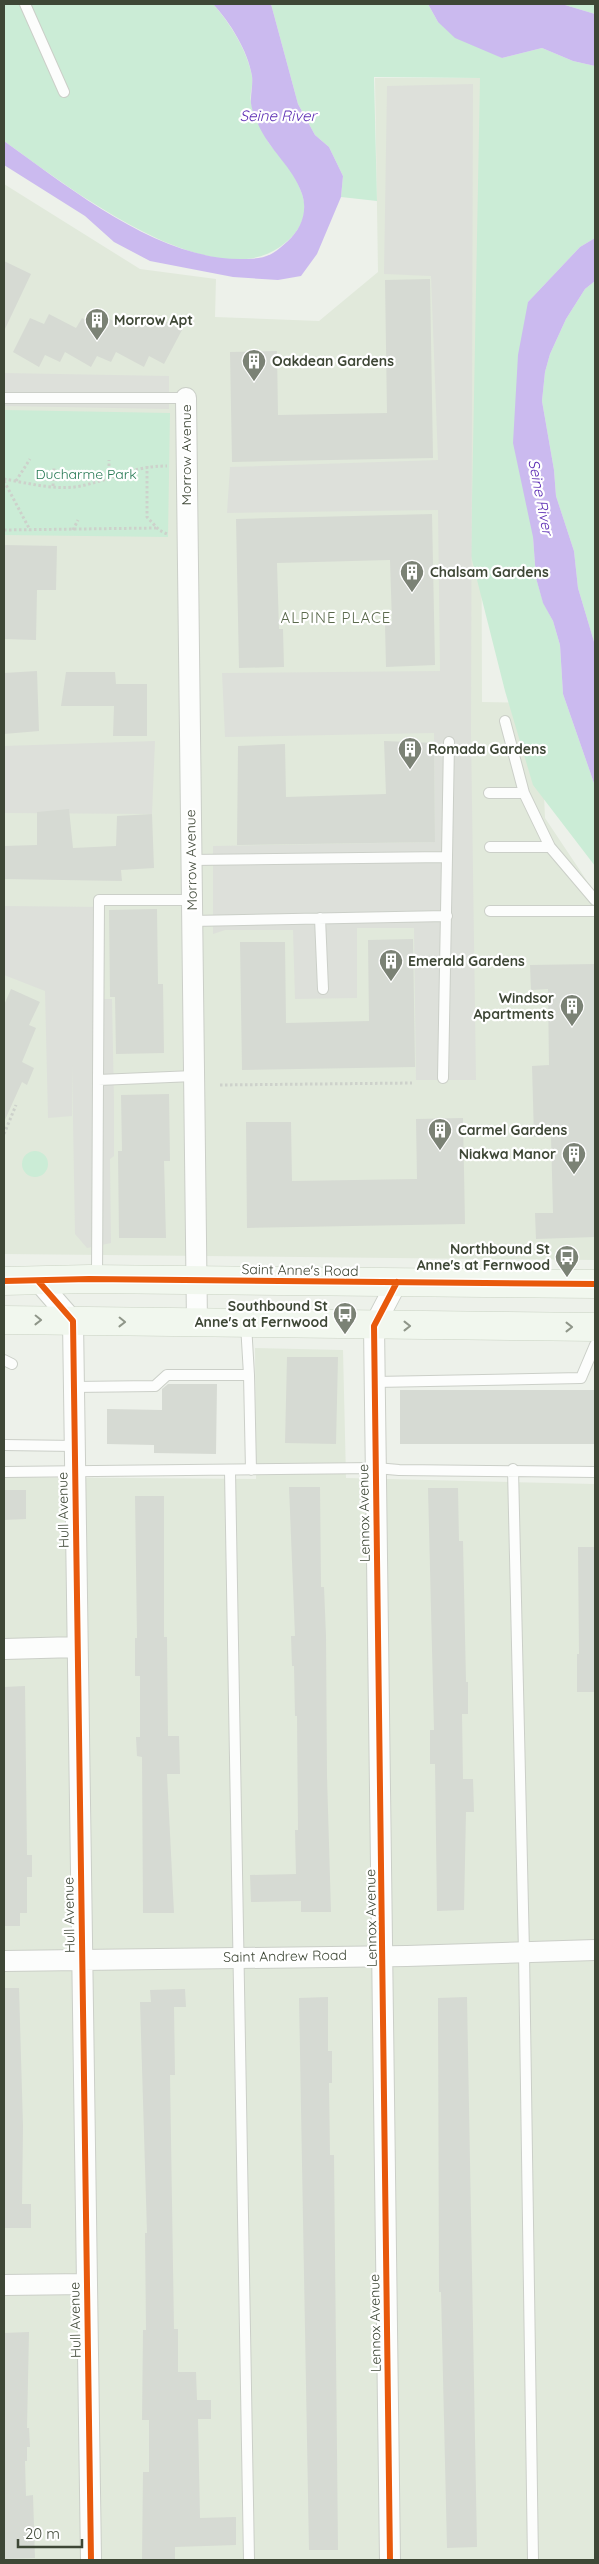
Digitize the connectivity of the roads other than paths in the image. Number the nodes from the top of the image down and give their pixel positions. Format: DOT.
graph roads {
  1 [pos="25,4"];
  2 [pos="64,92"];
  3 [pos="4,398"];
  4 [pos="186,398"];
  5 [pos="505,721"];
  6 [pos="449,742"];
  7 [pos="489,793"];
  8 [pos="524,793"];
  9 [pos="490,847"];
  10 [pos="550,847"];
  11 [pos="447,858"];
  12 [pos="191,860"];
  13 [pos="191,900"];
  14 [pos="595,900"];
  15 [pos="490,911"];
  16 [pos="595,911"];
  17 [pos="446,916"];
  18 [pos="320,918"];
  19 [pos="192,921"];
  20 [pos="323,989"];
  21 [pos="194,1076"];
  22 [pos="443,1078"];
  23 [pos="98,1080"];
  24 [pos="4,1280"];
  25 [pos="98,1280"];
  26 [pos="197,1281"];
  27 [pos="38,1282"];
  28 [pos="397,1282"];
  29 [pos="595,1284"];
  30 [pos="4,1320"];
  31 [pos="73,1321"];
  32 [pos="197,1323"];
  33 [pos="246,1324"];
  34 [pos="374,1326"];
  35 [pos="595,1327"];
  36 [pos="595,1345"];
  37 [pos="249,1374"];
  38 [pos="375,1382"];
  39 [pos="74,1387"];
  40 [pos="4,1445"];
  41 [pos="75,1446"];
  42 [pos="376,1468"];
  43 [pos="513,1469"];
  44 [pos="230,1470"];
  45 [pos="251,1470"];
  46 [pos="4,1472"];
  47 [pos="595,1472"];
  48 [pos="75,1473"];
  49 [pos="77,1647"];
  50 [pos="4,1649"];
  51 [pos="595,1950"];
  52 [pos="524,1952"];
  53 [pos="384,1955"];
  54 [pos="239,1956"];
  55 [pos="82,1960"];
  56 [pos="4,1961"];
  57 [pos="87,2284"];
  58 [pos="4,2285"];
  59 [pos="91,2560"];
  60 [pos="249,2560"];
  61 [pos="390,2560"];
  62 [pos="533,2560"];
  1 -- 2 [label="lane"];
  3 -- 4 [label="lane"];
  4 -- 12 [label="street, Morrow Avenue"];
  5 -- 8 [label="lane"];
  6 -- 11 [label="lane"];
  7 -- 8 [label="lane"];
  8 -- 10 [label="lane"];
  9 -- 10 [label="lane"];
  10 -- 14 [label="lane"];
  11 -- 12 [label="lane"];
  11 -- 17 [label="lane"];
  12 -- 13 [label="street, Morrow Avenue"];
  13 -- 19 [label="street, Morrow Avenue"];
  13 -- 23 [label="lane"];
  15 -- 16 [label="lane"];
  17 -- 18 [label="lane"];
  17 -- 22 [label="lane"];
  18 -- 19 [label="lane"];
  18 -- 20 [label="lane"];
  19 -- 21 [label="street, Morrow Avenue"];
  21 -- 23 [label="lane"];
  21 -- 26 [label="street, Morrow Avenue"];
  23 -- 25 [label="lane"];
  24 -- 27 [label="main road, Saint Anne's Road"];
  25 -- 26 [label="main road, Saint Anne's Road"];
  25 -- 27 [label="main road, Saint Anne's Road"];
  26 -- 28 [label="main road, Saint Anne's Road"];
  26 -- 32 [label="street, Morrow Avenue"];
  27 -- 31 [label="street"];
  28 -- 29 [label="main road, Saint Anne's Road"];
  28 -- 34 [label="street, Lennox Avenue"];
  30 -- 31 [label="main road, one-way"];
  31 -- 32 [label="main road, one-way"];
  31 -- 39 [label="street, Hull Avenue"];
  32 -- 33 [label="main road"];
  33 -- 34 [label="main road"];
  33 -- 37 [label="lane"];
  34 -- 35 [label="main road, one-way"];
  34 -- 38 [label="street, Lennox Avenue"];
  36 -- 38 [label="lane"];
  37 -- 39 [label="lane"];
  37 -- 45 [label="lane"];
  38 -- 42 [label="street, Lennox Avenue"];
  39 -- 41 [label="street, Hull Avenue"];
  40 -- 41 [label="lane"];
  41 -- 48 [label="street, Hull Avenue"];
  42 -- 43 [label="lane"];
  42 -- 45 [label="lane"];
  42 -- 53 [label="street, Lennox Avenue"];
  43 -- 47 [label="lane"];
  43 -- 52 [label="lane"];
  44 -- 45 [label="lane"];
  44 -- 48 [label="lane"];
  44 -- 54 [label="lane"];
  46 -- 48 [label="lane"];
  48 -- 49 [label="street, Hull Avenue"];
  49 -- 50 [label="street"];
  49 -- 55 [label="street, Hull Avenue"];
  51 -- 52 [label="street, Saint Andrew Road"];
  52 -- 53 [label="street, Saint Andrew Road"];
  52 -- 62 [label="lane"];
  53 -- 54 [label="street, Saint Andrew Road"];
  53 -- 61 [label="street, Lennox Avenue"];
  54 -- 55 [label="street, Saint Andrew Road"];
  54 -- 60 [label="lane"];
  55 -- 56 [label="street, Saint Andrew Road"];
  55 -- 57 [label="street, Hull Avenue"];
  57 -- 58 [label="street"];
  57 -- 59 [label="street, Hull Avenue"];
}
